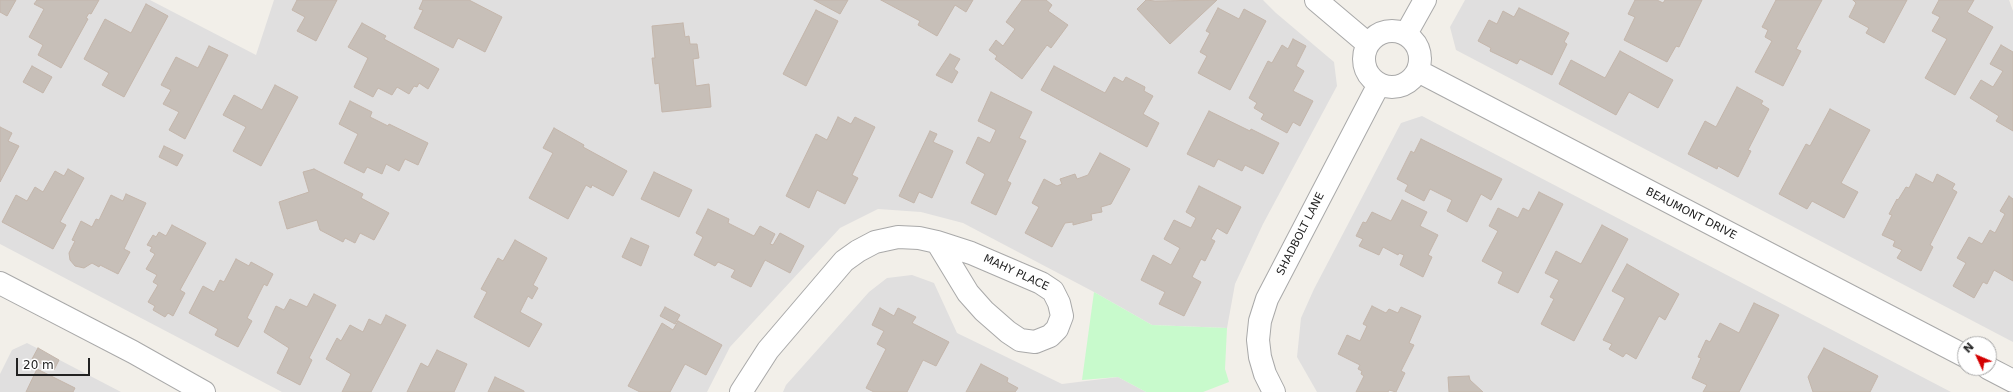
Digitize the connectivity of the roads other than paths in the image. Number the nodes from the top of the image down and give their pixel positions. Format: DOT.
graph roads {
  1 [pos="1316,0"];
  2 [pos="1425,0"];
  3 [pos="1406,34"];
  4 [pos="1368,44"];
  5 [pos="1418,71"];
  6 [pos="1379,84"];
  7 [pos="937,242"];
  8 [pos="2,288"];
  9 [pos="1957,352"];
  10 [pos="1997,373"];
  11 [pos="2013,381"];
  12 [pos="204,392"];
  13 [pos="741,392"];
  14 [pos="1274,392"];
  1 -- 4 [label="street"];
  2 -- 3 [label="street"];
  3 -- 4 [label="street"];
  3 -- 5 [label="street"];
  4 -- 6 [label="street"];
  5 -- 6 [label="street"];
  5 -- 9 [label="street, BEAUMONT DRIVE"];
  6 -- 14 [label="street, SHADBOLT LANE"];
  7 -- 7 [label="street, MAHY PLACE"];
  7 -- 13 [label="street, MAHY PLACE"];
  8 -- 12 [label="street"];
  10 -- 11 [label="street"];
}
